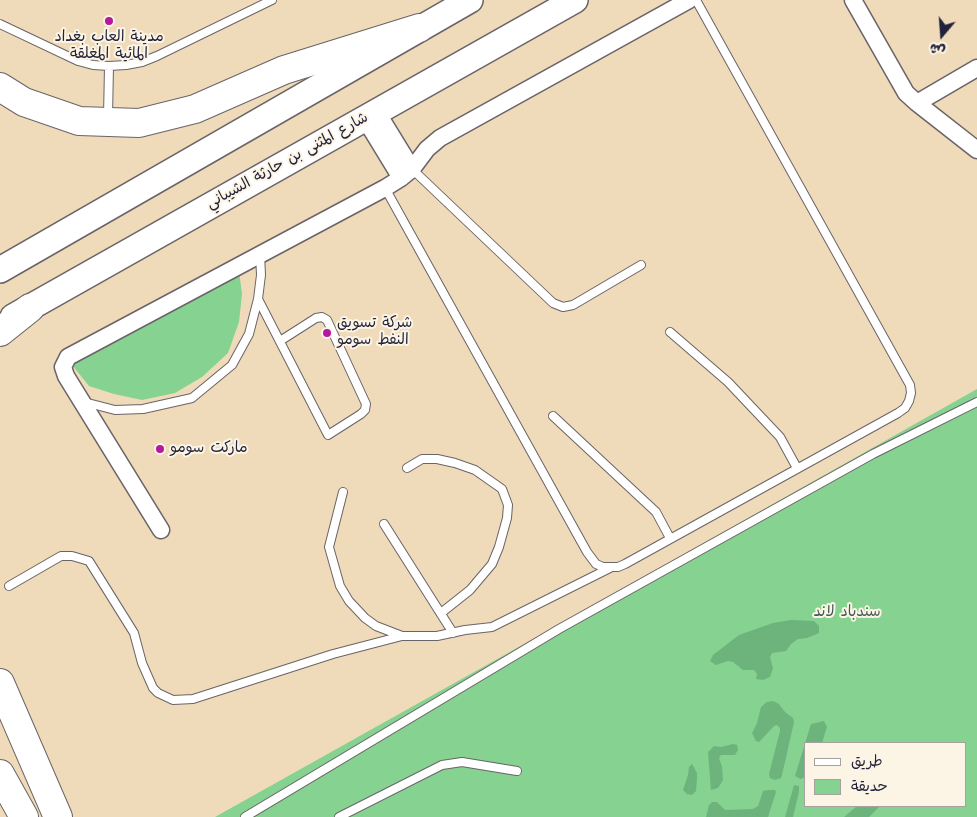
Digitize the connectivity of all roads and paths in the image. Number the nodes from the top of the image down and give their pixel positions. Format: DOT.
graph roads {
  1 [pos="272,0"];
  2 [pos="470,0"];
  3 [pos="575,0"];
  4 [pos="689,0"];
  5 [pos="696,0"];
  6 [pos="853,0"];
  7 [pos="0,24"];
  8 [pos="419,28"];
  9 [pos="109,66"];
  10 [pos="977,68"];
  11 [pos="0,87"];
  12 [pos="916,103"];
  13 [pos="371,115"];
  14 [pos="108,122"];
  15 [pos="977,150"];
  16 [pos="407,173"];
  17 [pos="385,188"];
  18 [pos="260,254"];
  19 [pos="641,265"];
  20 [pos="0,270"];
  21 [pos="258,298"];
  22 [pos="30,308"];
  23 [pos="0,324"];
  24 [pos="0,332"];
  25 [pos="670,332"];
  26 [pos="280,340"];
  27 [pos="82,402"];
  28 [pos="977,402"];
  29 [pos="552,416"];
  30 [pos="407,468"];
  31 [pos="797,468"];
  32 [pos="343,492"];
  33 [pos="384,524"];
  34 [pos="161,530"];
  35 [pos="670,538"];
  36 [pos="610,568"];
  37 [pos="9,586"];
  38 [pos="440,613"];
  39 [pos="453,633"];
  40 [pos="402,636"];
  41 [pos="0,683"];
  42 [pos="517,771"];
  43 [pos="0,774"];
  44 [pos="24,817"];
  45 [pos="58,817"];
  46 [pos="245,817"];
  47 [pos="339,817"];
  1 -- 9 [label="lane"];
  2 -- 8 [label="main road"];
  3 -- 13 [label="main road, شارع المثنى بن حارثة الشيباني"];
  4 -- 16 [label="street"];
  5 -- 31 [label="lane"];
  6 -- 12 [label="street"];
  7 -- 9 [label="lane"];
  8 -- 14 [label="highway"];
  8 -- 20 [label="main road"];
  9 -- 14 [label="lane"];
  10 -- 12 [label="street"];
  11 -- 14 [label="highway"];
  12 -- 15 [label="street"];
  13 -- 16 [label="street"];
  13 -- 22 [label="main road, شارع المثنى بن حارثة الشيباني"];
  16 -- 17 [label="street"];
  16 -- 19 [label="lane"];
  17 -- 18 [label="street"];
  17 -- 36 [label="lane"];
  18 -- 21 [label="lane"];
  18 -- 27 [label="street"];
  21 -- 26 [label="lane"];
  21 -- 27 [label="lane"];
  22 -- 23 [label="main road, شارع المثنى بن حارثة الشيباني"];
  22 -- 24 [label="highway"];
  25 -- 31 [label="lane"];
  26 -- 26 [label="lane"];
  27 -- 34 [label="street"];
  28 -- 46 [label="lane"];
  29 -- 35 [label="lane"];
  30 -- 38 [label="lane"];
  31 -- 35 [label="lane"];
  32 -- 40 [label="lane"];
  33 -- 38 [label="lane"];
  35 -- 36 [label="lane"];
  36 -- 39 [label="lane"];
  37 -- 40 [label="lane"];
  38 -- 39 [label="lane"];
  39 -- 40 [label="lane"];
  41 -- 45 [label="highway"];
  42 -- 47 [label="lane"];
  43 -- 44 [label="highway"];
}
